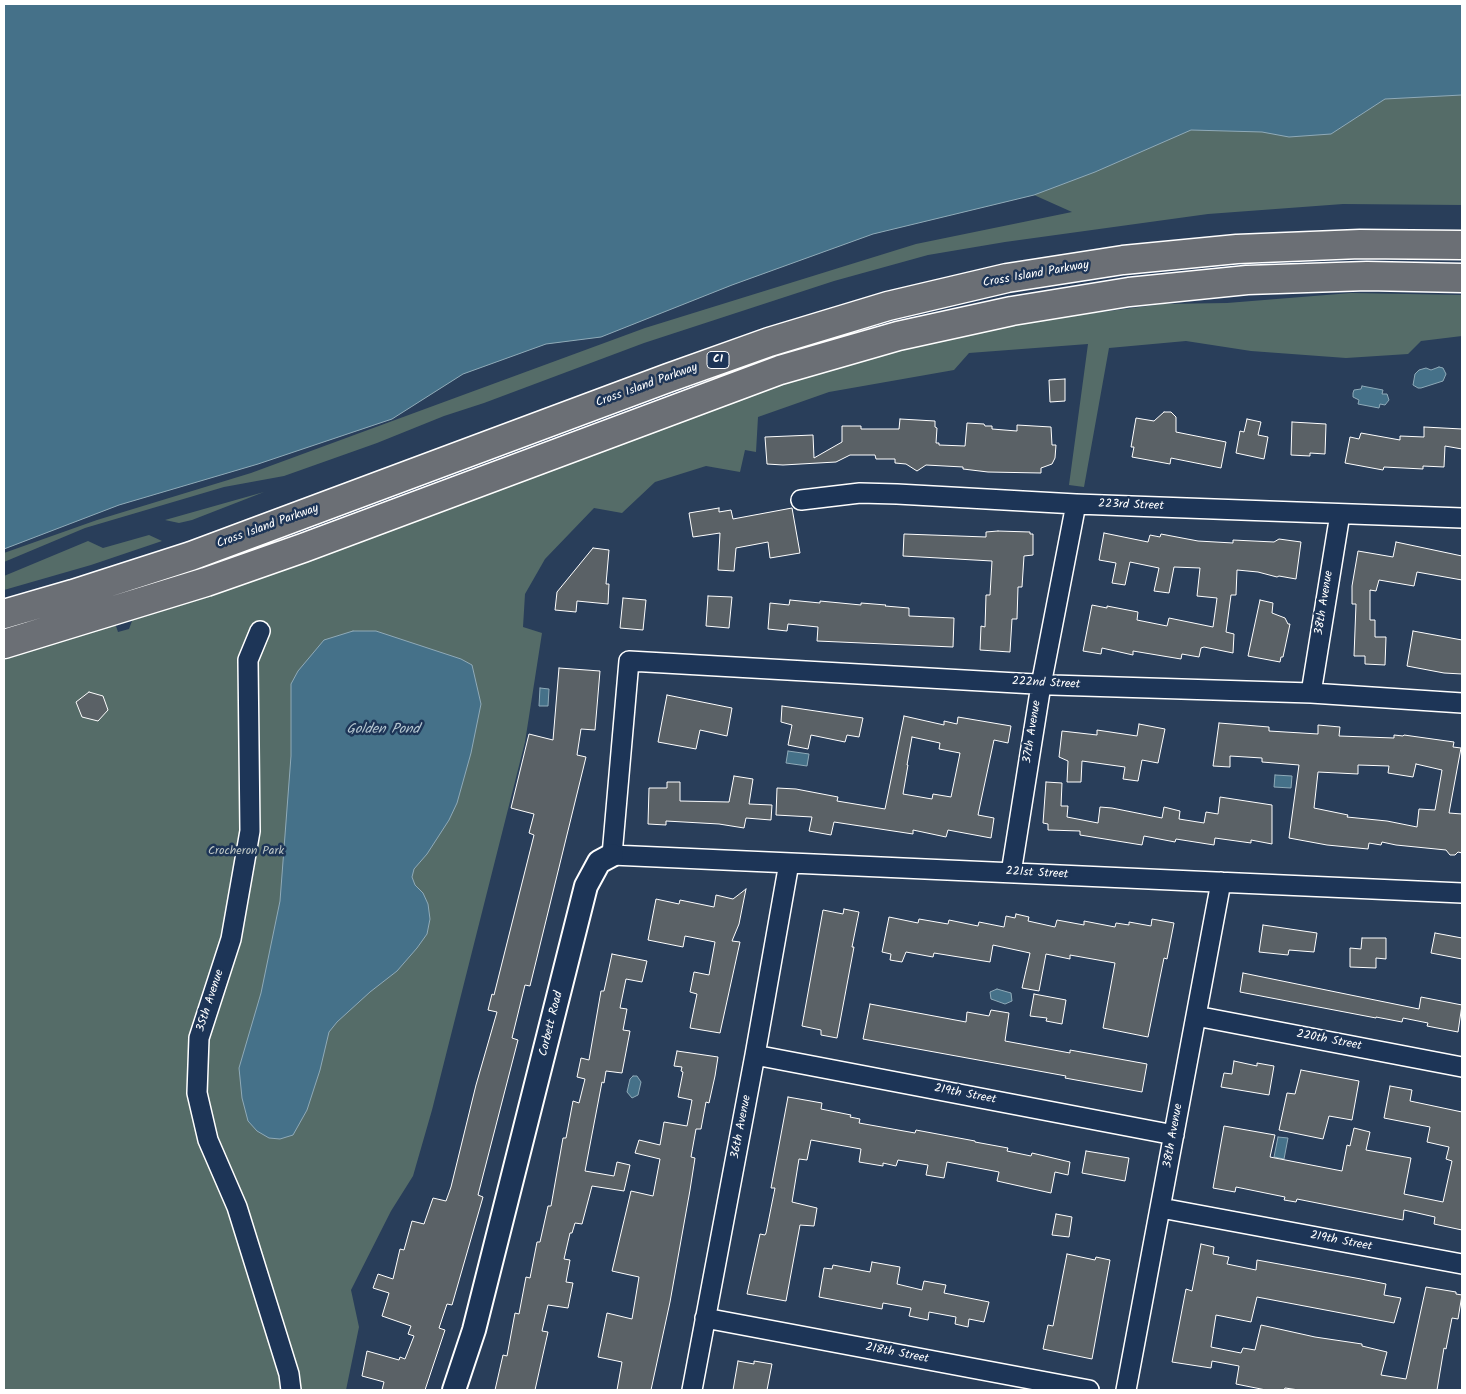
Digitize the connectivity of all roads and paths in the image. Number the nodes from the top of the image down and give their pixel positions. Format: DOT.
graph roads {
  1 [pos="1462,245"];
  2 [pos="1462,278"];
  3 [pos="800,500"];
  4 [pos="1076,504"];
  5 [pos="1340,514"];
  6 [pos="1462,518"];
  7 [pos="4,614"];
  8 [pos="260,631"];
  9 [pos="4,644"];
  10 [pos="1041,685"];
  11 [pos="1311,692"];
  12 [pos="1462,703"];
  13 [pos="612,855"];
  14 [pos="788,863"];
  15 [pos="1011,873"];
  16 [pos="1221,882"];
  17 [pos="1462,893"];
  18 [pos="1196,1016"];
  19 [pos="756,1055"];
  20 [pos="1462,1067"];
  21 [pos="1174,1135"];
  22 [pos="1161,1208"];
  23 [pos="1462,1264"];
  24 [pos="706,1318"];
  25 [pos="292,1390"];
  26 [pos="454,1390"];
  27 [pos="692,1390"];
  28 [pos="1089,1390"];
  29 [pos="1126,1390"];
  1 -- 7 [label="highway, Cross Island Parkway / CI"];
  2 -- 9 [label="highway"];
  3 -- 4 [label="street, 223rd Street"];
  4 -- 5 [label="street, 223rd Street"];
  4 -- 10 [label="street, 37th Avenue"];
  5 -- 6 [label="street, 223rd Street"];
  5 -- 11 [label="street, 38th Avenue"];
  8 -- 25 [label="street, 35th Avenue"];
  10 -- 11 [label="street, 222nd Street"];
  10 -- 13 [label="street, 222nd Street"];
  10 -- 15 [label="street, 37th Avenue"];
  11 -- 12 [label="street, 222nd Street"];
  13 -- 14 [label="street, 221st Street"];
  13 -- 26 [label="street, Corbett Road"];
  14 -- 15 [label="street, 221st Street"];
  14 -- 19 [label="street, 36th Avenue"];
  15 -- 16 [label="street, 221st Street"];
  16 -- 17 [label="street, 221st Street"];
  16 -- 18 [label="street, 38th Avenue"];
  18 -- 20 [label="street, 220th Street"];
  18 -- 21 [label="street, 38th Avenue"];
  19 -- 21 [label="street, 219th Street"];
  19 -- 24 [label="street, 36th Avenue"];
  21 -- 22 [label="street, 38th Avenue"];
  22 -- 23 [label="street, 219th Street"];
  22 -- 29 [label="street, 38th Avenue"];
  24 -- 27 [label="street, 36th Avenue"];
  24 -- 28 [label="street, 218th Street"];
}
